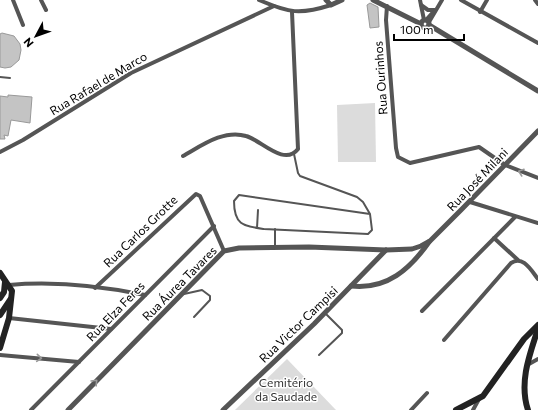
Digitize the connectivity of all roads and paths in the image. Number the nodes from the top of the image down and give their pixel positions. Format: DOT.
graph roads {
  1 [pos="13,0"];
  2 [pos="41,0"];
  3 [pos="259,0"];
  4 [pos="326,0"];
  5 [pos="342,0"];
  6 [pos="374,0"];
  7 [pos="382,0"];
  8 [pos="442,0"];
  9 [pos="461,0"];
  10 [pos="487,0"];
  11 [pos="535,0"];
  12 [pos="421,2"];
  13 [pos="538,4"];
  14 [pos="274,6"];
  15 [pos="331,6"];
  16 [pos="387,6"];
  17 [pos="436,9"];
  18 [pos="46,10"];
  19 [pos="292,12"];
  20 [pos="480,12"];
  21 [pos="424,23"];
  22 [pos="23,25"];
  23 [pos="538,43"];
  24 [pos="0,77"];
  25 [pos="10,78"];
  26 [pos="538,91"];
  27 [pos="538,131"];
  28 [pos="0,152"];
  29 [pos="294,153"];
  30 [pos="183,156"];
  31 [pos="505,165"];
  32 [pos="538,178"];
  33 [pos="470,202"];
  34 [pos="258,210"];
  35 [pos="370,214"];
  36 [pos="515,217"];
  37 [pos="538,224"];
  38 [pos="214,226"];
  39 [pos="257,228"];
  40 [pos="275,229"];
  41 [pos="494,238"];
  42 [pos="430,241"];
  43 [pos="275,248"];
  44 [pos="386,250"];
  45 [pos="224,251"];
  46 [pos="518,260"];
  47 [pos="0,273"];
  48 [pos="538,279"];
  49 [pos="6,285"];
  50 [pos="351,286"];
  51 [pos="95,288"];
  52 [pos="182,293"];
  53 [pos="144,295"];
  54 [pos="0,298"];
  55 [pos="11,299"];
  56 [pos="422,311"];
  57 [pos="1,312"];
  58 [pos="325,313"];
  59 [pos="194,317"];
  60 [pos="9,318"];
  61 [pos="538,325"];
  62 [pos="111,329"];
  63 [pos="538,329"];
  64 [pos="444,340"];
  65 [pos="521,343"];
  66 [pos="0,348"];
  67 [pos="531,350"];
  68 [pos="0,355"];
  69 [pos="318,355"];
  70 [pos="538,359"];
  71 [pos="79,362"];
  72 [pos="529,364"];
  73 [pos="427,393"];
  74 [pos="479,399"];
  75 [pos="31,410"];
  76 [pos="68,410"];
  77 [pos="223,410"];
  78 [pos="411,410"];
  79 [pos="456,410"];
  80 [pos="473,410"];
  81 [pos="528,410"];
  1 -- 22 [label="street"];
  2 -- 18 [label="street"];
  3 -- 14 [label="street"];
  4 -- 15 [label="street"];
  5 -- 15 [label="street"];
  6 -- 16 [label="street"];
  7 -- 16 [label="street"];
  8 -- 17 [label="street"];
  9 -- 20 [label="street"];
  10 -- 20 [label="street"];
  11 -- 13 [label="street"];
  12 -- 17 [label="street"];
  12 -- 21 [label="street"];
  14 -- 19 [label="street"];
  14 -- 28 [label="street, Rua Rafael de Marco"];
  15 -- 19 [label="street"];
  16 -- 21 [label="street"];
  16 -- 31 [label="street, Rua Ourinhos"];
  17 -- 21 [label="street"];
  19 -- 29 [label="street"];
  20 -- 23 [label="street"];
  21 -- 26 [label="street"];
  24 -- 25 [label="lane"];
  27 -- 31 [label="street, Rua José Milani"];
  29 -- 30 [label="street"];
  29 -- 35 [label="lane"];
  32 -- 31 [label="street, one-way"];
  31 -- 33 [label="street, Rua José Milani"];
  33 -- 36 [label="street"];
  33 -- 42 [label="street, Rua José Milani"];
  34 -- 39 [label="lane"];
  35 -- 39 [label="lane"];
  35 -- 40 [label="lane"];
  36 -- 37 [label="street"];
  36 -- 41 [label="street"];
  38 -- 45 [label="street"];
  38 -- 51 [label="street, Rua Carlos Grotte"];
  38 -- 53 [label="street, Rua Elza Feres"];
  39 -- 40 [label="lane"];
  40 -- 43 [label="lane"];
  41 -- 46 [label="street"];
  41 -- 56 [label="street"];
  42 -- 44 [label="street, Rua José Milani"];
  42 -- 50 [label="street, Rua José Milani"];
  43 -- 44 [label="street, Rua Áurea Tavares"];
  43 -- 45 [label="street, Rua Áurea Tavares"];
  44 -- 50 [label="street, Rua Victor Campisi"];
  45 -- 52 [label="street, Rua Áurea Tavares"];
  46 -- 48 [label="street"];
  46 -- 64 [label="street"];
  47 -- 49 [label="main road"];
  49 -- 51 [label="street"];
  49 -- 54 [label="main road"];
  49 -- 55 [label="main road"];
  50 -- 58 [label="street, Rua Victor Campisi"];
  51 -- 53 [label="street"];
  52 -- 59 [label="lane"];
  76 -- 52 [label="street, Rua Áurea Tavares, one-way"];
  53 -- 62 [label="street, Rua Elza Feres"];
  55 -- 57 [label="main road"];
  55 -- 60 [label="main road"];
  57 -- 60 [label="main road"];
  58 -- 69 [label="lane"];
  58 -- 77 [label="street, Rua Victor Campisi"];
  60 -- 62 [label="street"];
  60 -- 66 [label="main road"];
  61 -- 65 [label="main road"];
  62 -- 71 [label="street, Rua Elza Feres"];
  63 -- 67 [label="main road"];
  65 -- 67 [label="main road"];
  65 -- 74 [label="main road"];
  67 -- 72 [label="main road"];
  68 -- 71 [label="street, one-way"];
  70 -- 72 [label="street"];
  71 -- 75 [label="street, Rua Elza Feres"];
  72 -- 81 [label="main road"];
  73 -- 78 [label="street"];
  74 -- 79 [label="main road"];
  74 -- 80 [label="street"];
}
